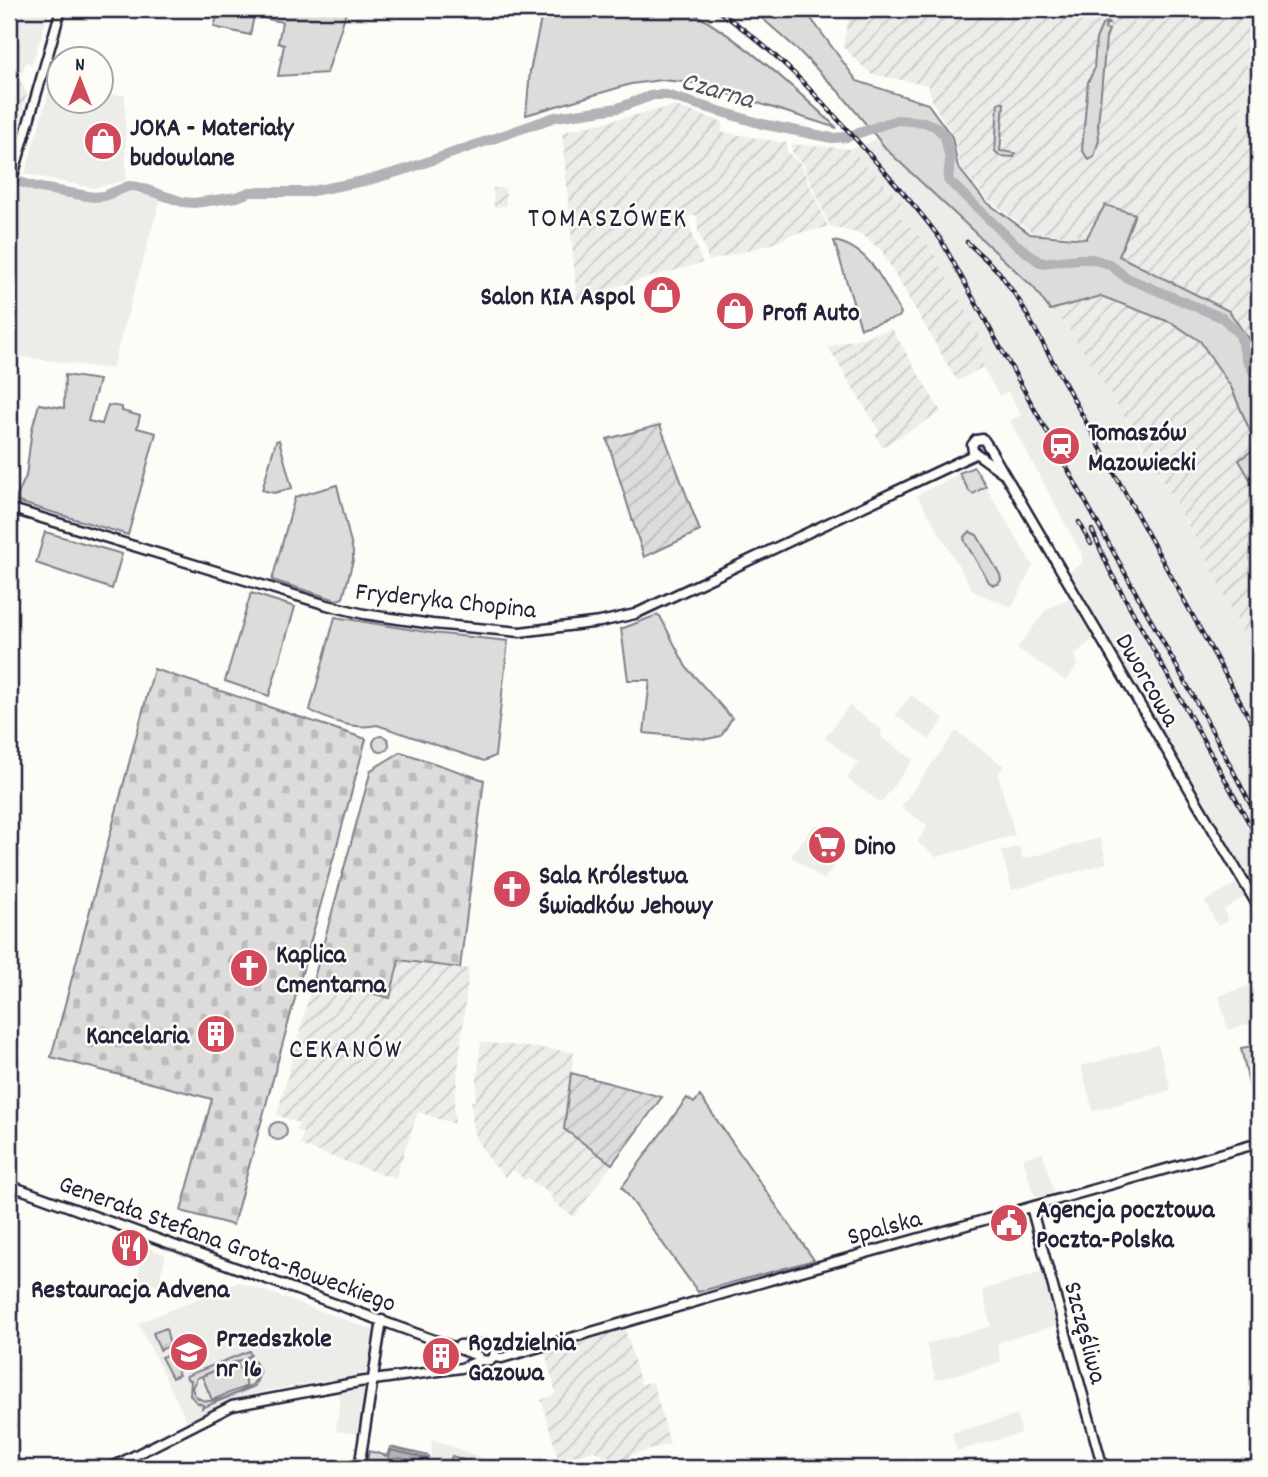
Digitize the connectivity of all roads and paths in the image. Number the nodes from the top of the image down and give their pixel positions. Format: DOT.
graph roads {
  1 [pos="61,9"];
  2 [pos="9,188"];
  3 [pos="979,452"];
  4 [pos="9,508"];
  5 [pos="1259,908"];
  6 [pos="1259,1143"];
  7 [pos="9,1185"];
  8 [pos="1031,1207"];
  9 [pos="382,1320"];
  10 [pos="433,1339"];
  11 [pos="483,1344"];
  12 [pos="495,1353"];
  13 [pos="480,1358"];
  14 [pos="372,1381"];
  15 [pos="110,1468"];
  16 [pos="359,1468"];
  17 [pos="1102,1468"];
  1 -- 2 [label="street"];
  3 -- 4 [label="street, Fryderyka Chopina"];
  3 -- 5 [label="street, Dworcowa"];
  6 -- 8 [label="street, Spalska"];
  7 -- 9 [label="street, Generała Stefana Grota-Roweckiego"];
  8 -- 12 [label="street, Spalska"];
  8 -- 17 [label="street, Szczęśliwa"];
  9 -- 10 [label="street, Generała Stefana Grota-Roweckiego"];
  9 -- 14 [label="street"];
  10 -- 11 [label="street, Generała Stefana Grota-Roweckiego"];
  10 -- 13 [label="street, Generała Stefana Grota-Roweckiego"];
  11 -- 12 [label="street"];
  11 -- 13 [label="street"];
  12 -- 13 [label="street"];
  13 -- 14 [label="street"];
  14 -- 15 [label="street"];
  14 -- 16 [label="street"];
}
